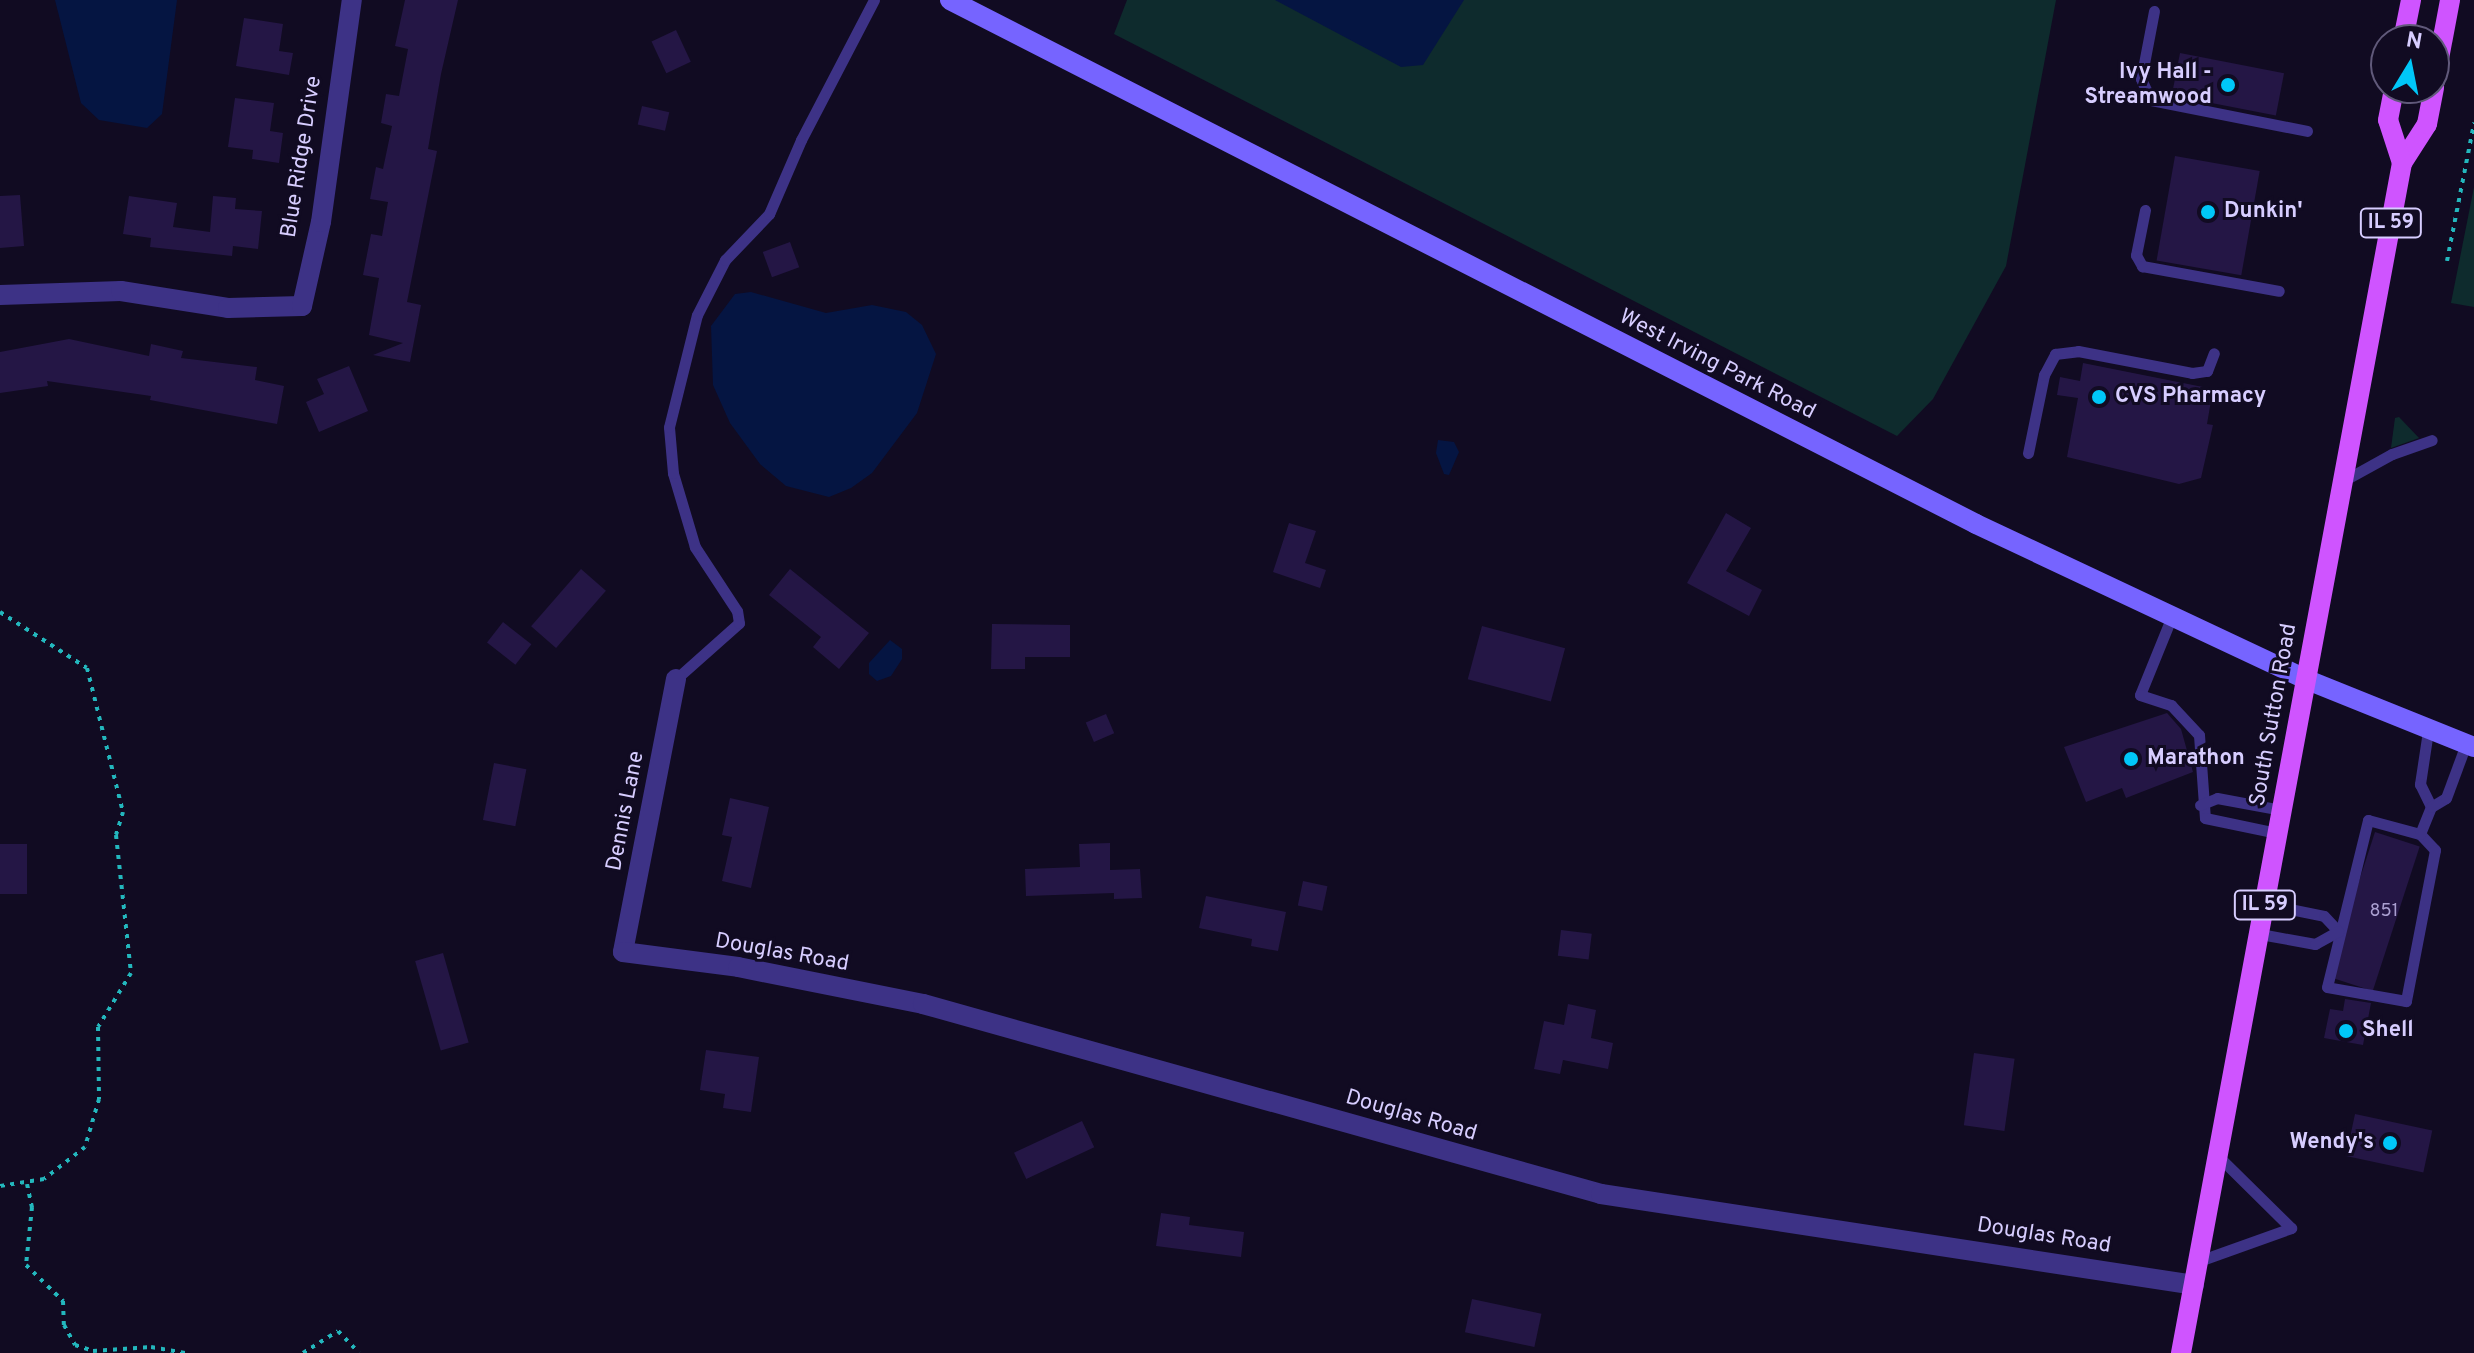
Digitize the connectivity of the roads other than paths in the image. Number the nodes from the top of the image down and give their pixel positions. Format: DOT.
graph roads {
  1 [pos="352,0"];
  2 [pos="874,0"];
  3 [pos="950,0"];
  4 [pos="2411,0"];
  5 [pos="2450,0"];
  6 [pos="974,6"];
  7 [pos="2154,11"];
  8 [pos="2406,24"];
  9 [pos="2446,24"];
  10 [pos="2391,104"];
  11 [pos="2431,104"];
  12 [pos="2307,131"];
  13 [pos="2402,163"];
  14 [pos="2145,210"];
  15 [pos="2279,291"];
  16 [pos="0,295"];
  17 [pos="2214,353"];
  18 [pos="2432,440"];
  19 [pos="2028,453"];
  20 [pos="2339,484"];
  21 [pos="2172,616"];
  22 [pos="676,679"];
  23 [pos="2305,679"];
  24 [pos="2428,731"];
  25 [pos="2470,745"];
  26 [pos="2200,805"];
  27 [pos="2431,807"];
  28 [pos="2281,810"];
  29 [pos="2277,833"];
  30 [pos="2420,834"];
  31 [pos="2266,904"];
  32 [pos="2338,931"];
  33 [pos="2260,934"];
  34 [pos="623,952"];
  35 [pos="2218,1156"];
  36 [pos="2199,1261"];
  37 [pos="2194,1285"];
  38 [pos="2181,1353"];
  1 -- 16 [label="street, Blue Ridge Drive"];
  2 -- 22 [label="lane"];
  3 -- 6 [label="main road, West Irving Park Road"];
  4 -- 8 [label="main road"];
  5 -- 9 [label="main road, IL 59"];
  6 -- 21 [label="main road, West Irving Park Road"];
  7 -- 12 [label="lane"];
  10 -- 13 [label="main road, South Sutton Road / IL 59"];
  11 -- 13 [label="main road, IL 59"];
  13 -- 20 [label="main road, South Sutton Road / IL 59"];
  14 -- 15 [label="lane"];
  17 -- 19 [label="lane"];
  18 -- 20 [label="lane"];
  20 -- 23 [label="main road, South Sutton Road / IL 59"];
  21 -- 23 [label="main road, West Irving Park Road"];
  21 -- 26 [label="lane"];
  22 -- 34 [label="street, Dennis Lane"];
  23 -- 24 [label="main road, West Irving Park Road"];
  23 -- 28 [label="main road, South Sutton Road / IL 59"];
  24 -- 25 [label="main road, West Irving Park Road"];
  24 -- 27 [label="lane"];
  25 -- 27 [label="lane"];
  26 -- 28 [label="lane"];
  26 -- 29 [label="lane"];
  27 -- 30 [label="lane"];
  28 -- 29 [label="main road, South Sutton Road / IL 59"];
  29 -- 31 [label="main road, South Sutton Road / IL 59"];
  30 -- 32 [label="lane"];
  30 -- 32 [label="lane"];
  31 -- 32 [label="lane"];
  31 -- 33 [label="main road, South Sutton Road / IL 59"];
  32 -- 33 [label="lane"];
  33 -- 35 [label="main road, South Sutton Road / IL 59"];
  34 -- 37 [label="street, Douglas Road"];
  35 -- 36 [label="main road, South Sutton Road / IL 59"];
  35 -- 36 [label="lane"];
  36 -- 37 [label="main road, South Sutton Road / IL 59"];
  37 -- 38 [label="main road, South Sutton Road / IL 59"];
}
